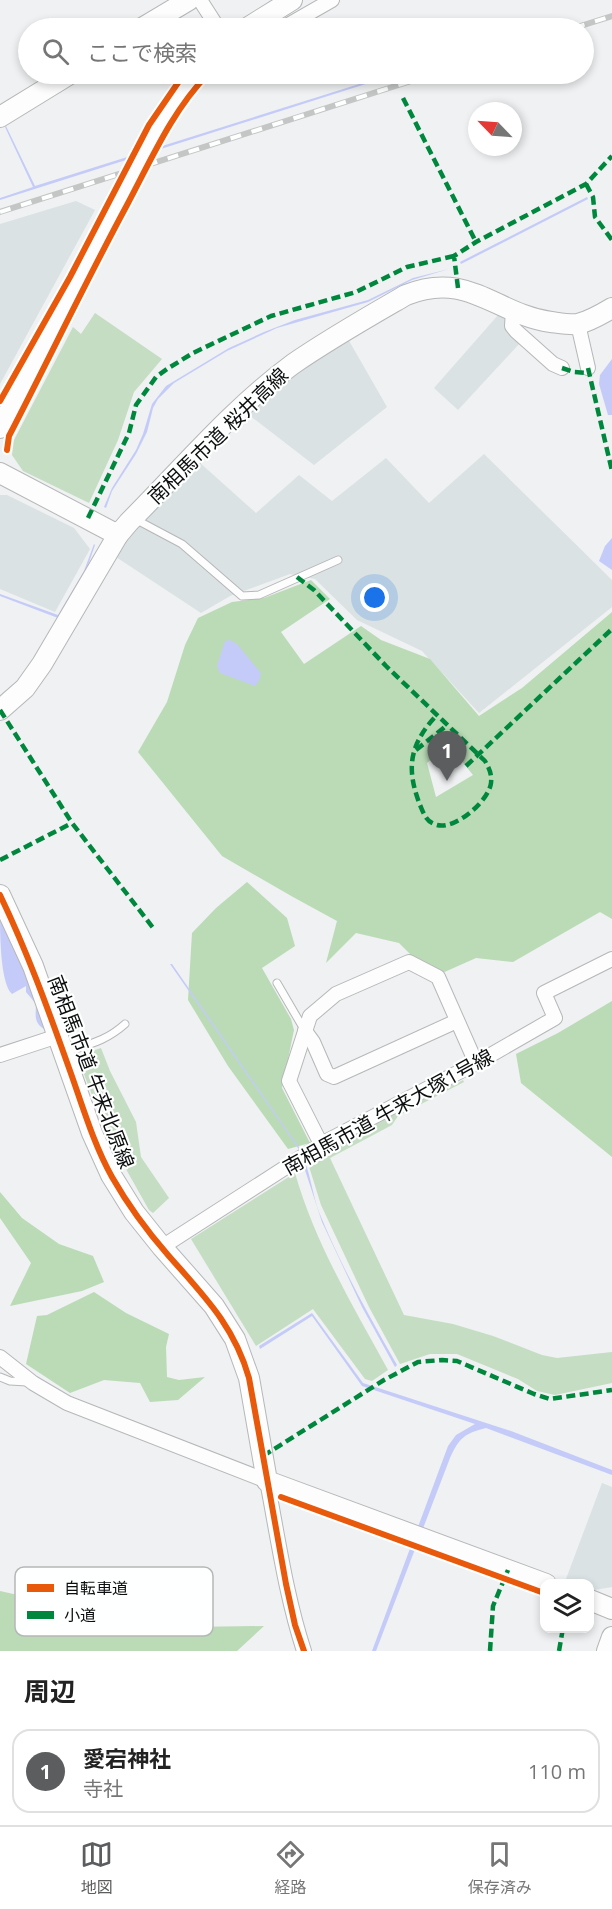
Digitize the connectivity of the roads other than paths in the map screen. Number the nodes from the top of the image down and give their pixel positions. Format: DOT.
graph roads {
  1 [pos="189,0"];
  2 [pos="200,0"];
  3 [pos="292,0"];
  4 [pos="332,0"];
  5 [pos="159,18"];
  6 [pos="212,18"];
  7 [pos="264,18"];
  8 [pos="300,18"];
  9 [pos="52,84"];
  10 [pos="187,84"];
  11 [pos="3,111"];
  12 [pos="612,308"];
  13 [pos="513,311"];
  14 [pos="578,324"];
  15 [pos="562,368"];
  16 [pos="588,368"];
  17 [pos="0,428"];
  18 [pos="0,473"];
  19 [pos="133,518"];
  20 [pos="118,535"];
  21 [pos="339,560"];
  22 [pos="0,710"];
  23 [pos="0,895"];
  24 [pos="612,958"];
  25 [pos="277,983"];
  26 [pos="457,1021"];
  27 [pos="126,1024"];
  28 [pos="304,1031"];
  29 [pos="61,1045"];
  30 [pos="0,1055"];
  31 [pos="476,1063"];
  32 [pos="321,1144"];
  33 [pos="162,1247"];
  34 [pos="0,1357"];
  35 [pos="0,1377"];
  36 [pos="33,1383"];
  37 [pos="267,1481"];
  38 [pos="540,1582"];
  39 [pos="594,1602"];
  40 [pos="612,1609"];
  41 [pos="612,1637"];
  42 [pos="304,1651"];
  43 [pos="607,1651"];
  1 -- 5 [label="street"];
  2 -- 6 [label="street"];
  3 -- 7 [label="street"];
  4 -- 8 [label="street"];
  9 -- 11 [label="street"];
  10 -- 17 [label="street, bridge"];
  12 -- 14 [label="street, 南相馬市道 桜井高線"];
  13 -- 14 [label="street, 南相馬市道 桜井高線"];
  13 -- 15 [label="street"];
  13 -- 19 [label="street, 南相馬市道 桜井高線"];
  14 -- 16 [label="street"];
  18 -- 20 [label="street"];
  19 -- 20 [label="street, 南相馬市道 桜井高線"];
  19 -- 21 [label="lane"];
  20 -- 22 [label="street"];
  23 -- 29 [label="street, 南相馬市道 牛来北原線"];
  24 -- 31 [label="street, 南相馬市道 牛来大塚1号線"];
  25 -- 28 [label="lane"];
  26 -- 28 [label="street"];
  26 -- 28 [label="street"];
  26 -- 31 [label="street"];
  27 -- 29 [label="lane"];
  28 -- 32 [label="street"];
  29 -- 30 [label="street"];
  29 -- 33 [label="street, 南相馬市道 牛来北原線"];
  31 -- 32 [label="street, 南相馬市道 牛来大塚1号線"];
  32 -- 33 [label="street, 南相馬市道 牛来大塚1号線"];
  33 -- 37 [label="street, 南相馬市道 牛来北原線"];
  34 -- 36 [label="street"];
  35 -- 36 [label="lane"];
  36 -- 37 [label="street"];
  37 -- 38 [label="street"];
  37 -- 42 [label="street, 南相馬市道 牛来北原線"];
  39 -- 40 [label="street"];
  41 -- 43 [label="street"];
}
